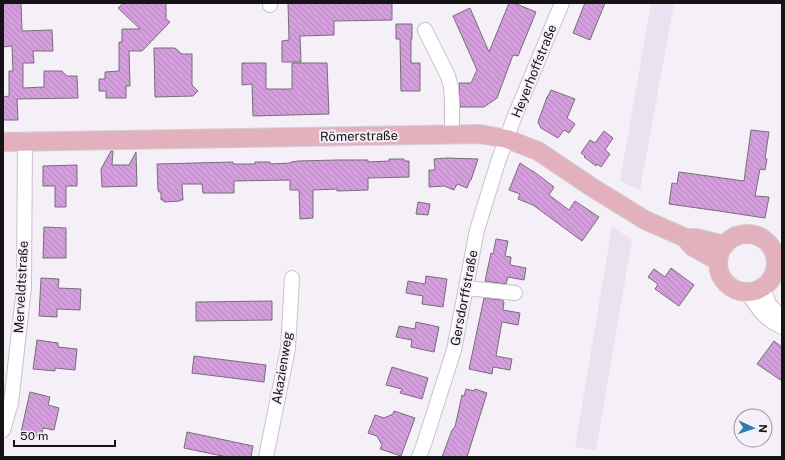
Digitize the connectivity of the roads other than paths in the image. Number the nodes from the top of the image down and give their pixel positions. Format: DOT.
graph roads {
  1 [pos="562,3"];
  2 [pos="425,30"];
  3 [pos="452,134"];
  4 [pos="507,139"];
  5 [pos="3,142"];
  6 [pos="25,142"];
  7 [pos="688,239"];
  8 [pos="774,239"];
  9 [pos="725,245"];
  10 [pos="779,257"];
  11 [pos="718,261"];
  12 [pos="292,278"];
  13 [pos="466,288"];
  14 [pos="756,290"];
  15 [pos="515,293"];
  16 [pos="782,318"];
  17 [pos="782,327"];
  18 [pos="3,430"];
  19 [pos="266,457"];
  20 [pos="419,457"];
  1 -- 4 [label="street, Heyerhoffstraße"];
  2 -- 3 [label="street"];
  3 -- 4 [label="main road, Römerstraße"];
  3 -- 6 [label="main road, Römerstraße"];
  4 -- 7 [label="main road, Römerstraße"];
  4 -- 13 [label="street, Gersdorffstraße"];
  5 -- 6 [label="main road, Römerstraße"];
  6 -- 18 [label="street, Merveldtstraße"];
  7 -- 9 [label="main road, Römerstraße"];
  7 -- 11 [label="main road, Römerstraße"];
  8 -- 9 [label="main road"];
  8 -- 10 [label="main road"];
  9 -- 11 [label="main road"];
  10 -- 14 [label="main road"];
  11 -- 14 [label="main road"];
  12 -- 19 [label="street, Akazienweg"];
  13 -- 15 [label="street"];
  13 -- 20 [label="street, Gersdorffstraße"];
  14 -- 16 [label="street"];
  14 -- 17 [label="street"];
}
